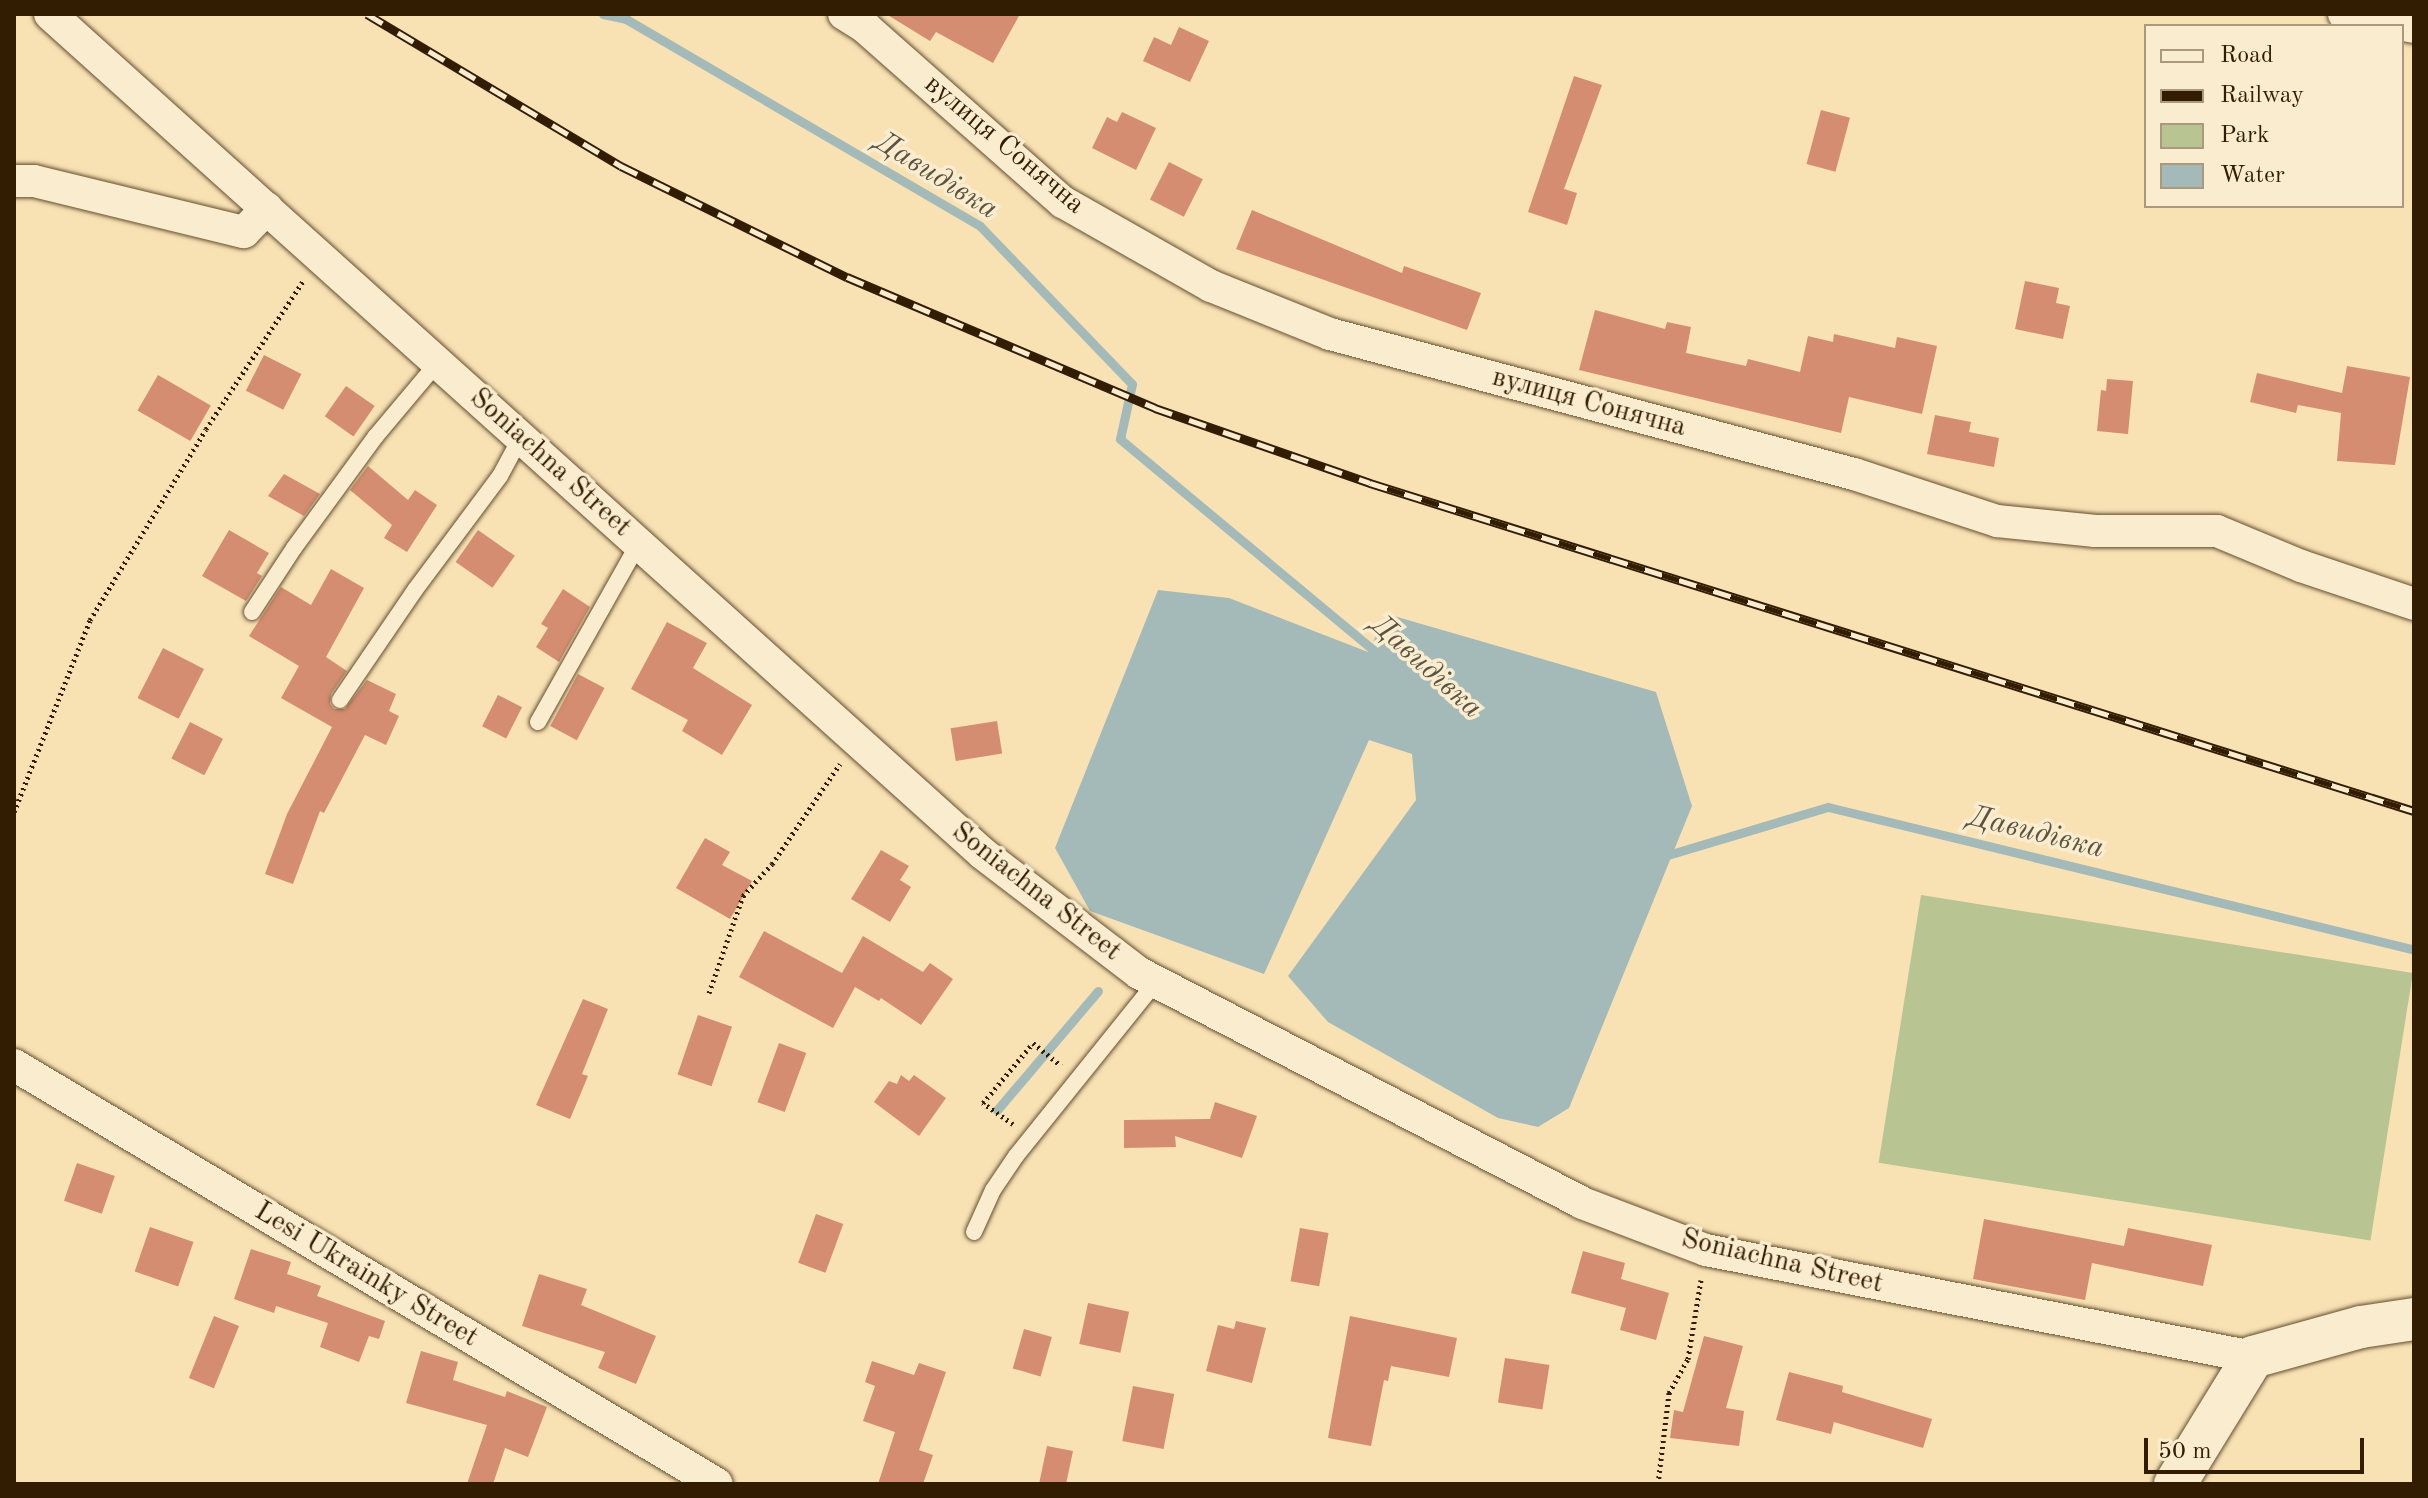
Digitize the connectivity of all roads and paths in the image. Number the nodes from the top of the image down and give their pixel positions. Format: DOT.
graph roads {
  1 [pos="50,14"];
  2 [pos="844,14"];
  3 [pos="2344,14"];
  4 [pos="2398,24"];
  5 [pos="14,181"];
  6 [pos="267,208"];
  7 [pos="320,256"];
  8 [pos="438,362"];
  9 [pos="521,437"];
  10 [pos="639,543"];
  11 [pos="2414,604"];
  12 [pos="252,612"];
  13 [pos="340,700"];
  14 [pos="538,722"];
  15 [pos="856,739"];
  16 [pos="14,812"];
  17 [pos="1156,982"];
  18 [pos="709,993"];
  19 [pos="1070,1054"];
  20 [pos="14,1065"];
  21 [pos="1061,1066"];
  22 [pos="1053,1075"];
  23 [pos="1021,1115"];
  24 [pos="974,1232"];
  25 [pos="1706,1250"];
  26 [pos="2414,1319"];
  27 [pos="2253,1357"];
  28 [pos="2189,1470"];
  29 [pos="717,1484"];
  30 [pos="1658,1484"];
  1 -- 6 [label="street, Soniachna Street"];
  2 -- 11 [label="street, вулиця Сонячна"];
  3 -- 4 [label="street"];
  5 -- 6 [label="street"];
  6 -- 7 [label="street, Soniachna Street"];
  7 -- 8 [label="street, Soniachna Street"];
  7 -- 16 [label="path"];
  8 -- 9 [label="street, Soniachna Street"];
  8 -- 12 [label="lane"];
  9 -- 10 [label="street, Soniachna Street"];
  9 -- 13 [label="lane"];
  10 -- 14 [label="lane"];
  10 -- 15 [label="street, Soniachna Street"];
  15 -- 17 [label="street, Soniachna Street"];
  15 -- 18 [label="path"];
  17 -- 24 [label="lane"];
  17 -- 25 [label="street, Soniachna Street"];
  19 -- 21 [label="path"];
  20 -- 29 [label="street, Lesi Ukrainky Street"];
  21 -- 22 [label="path"];
  21 -- 23 [label="path"];
  25 -- 27 [label="street, Soniachna Street"];
  25 -- 30 [label="path"];
  26 -- 27 [label="street"];
  27 -- 28 [label="street"];
}
